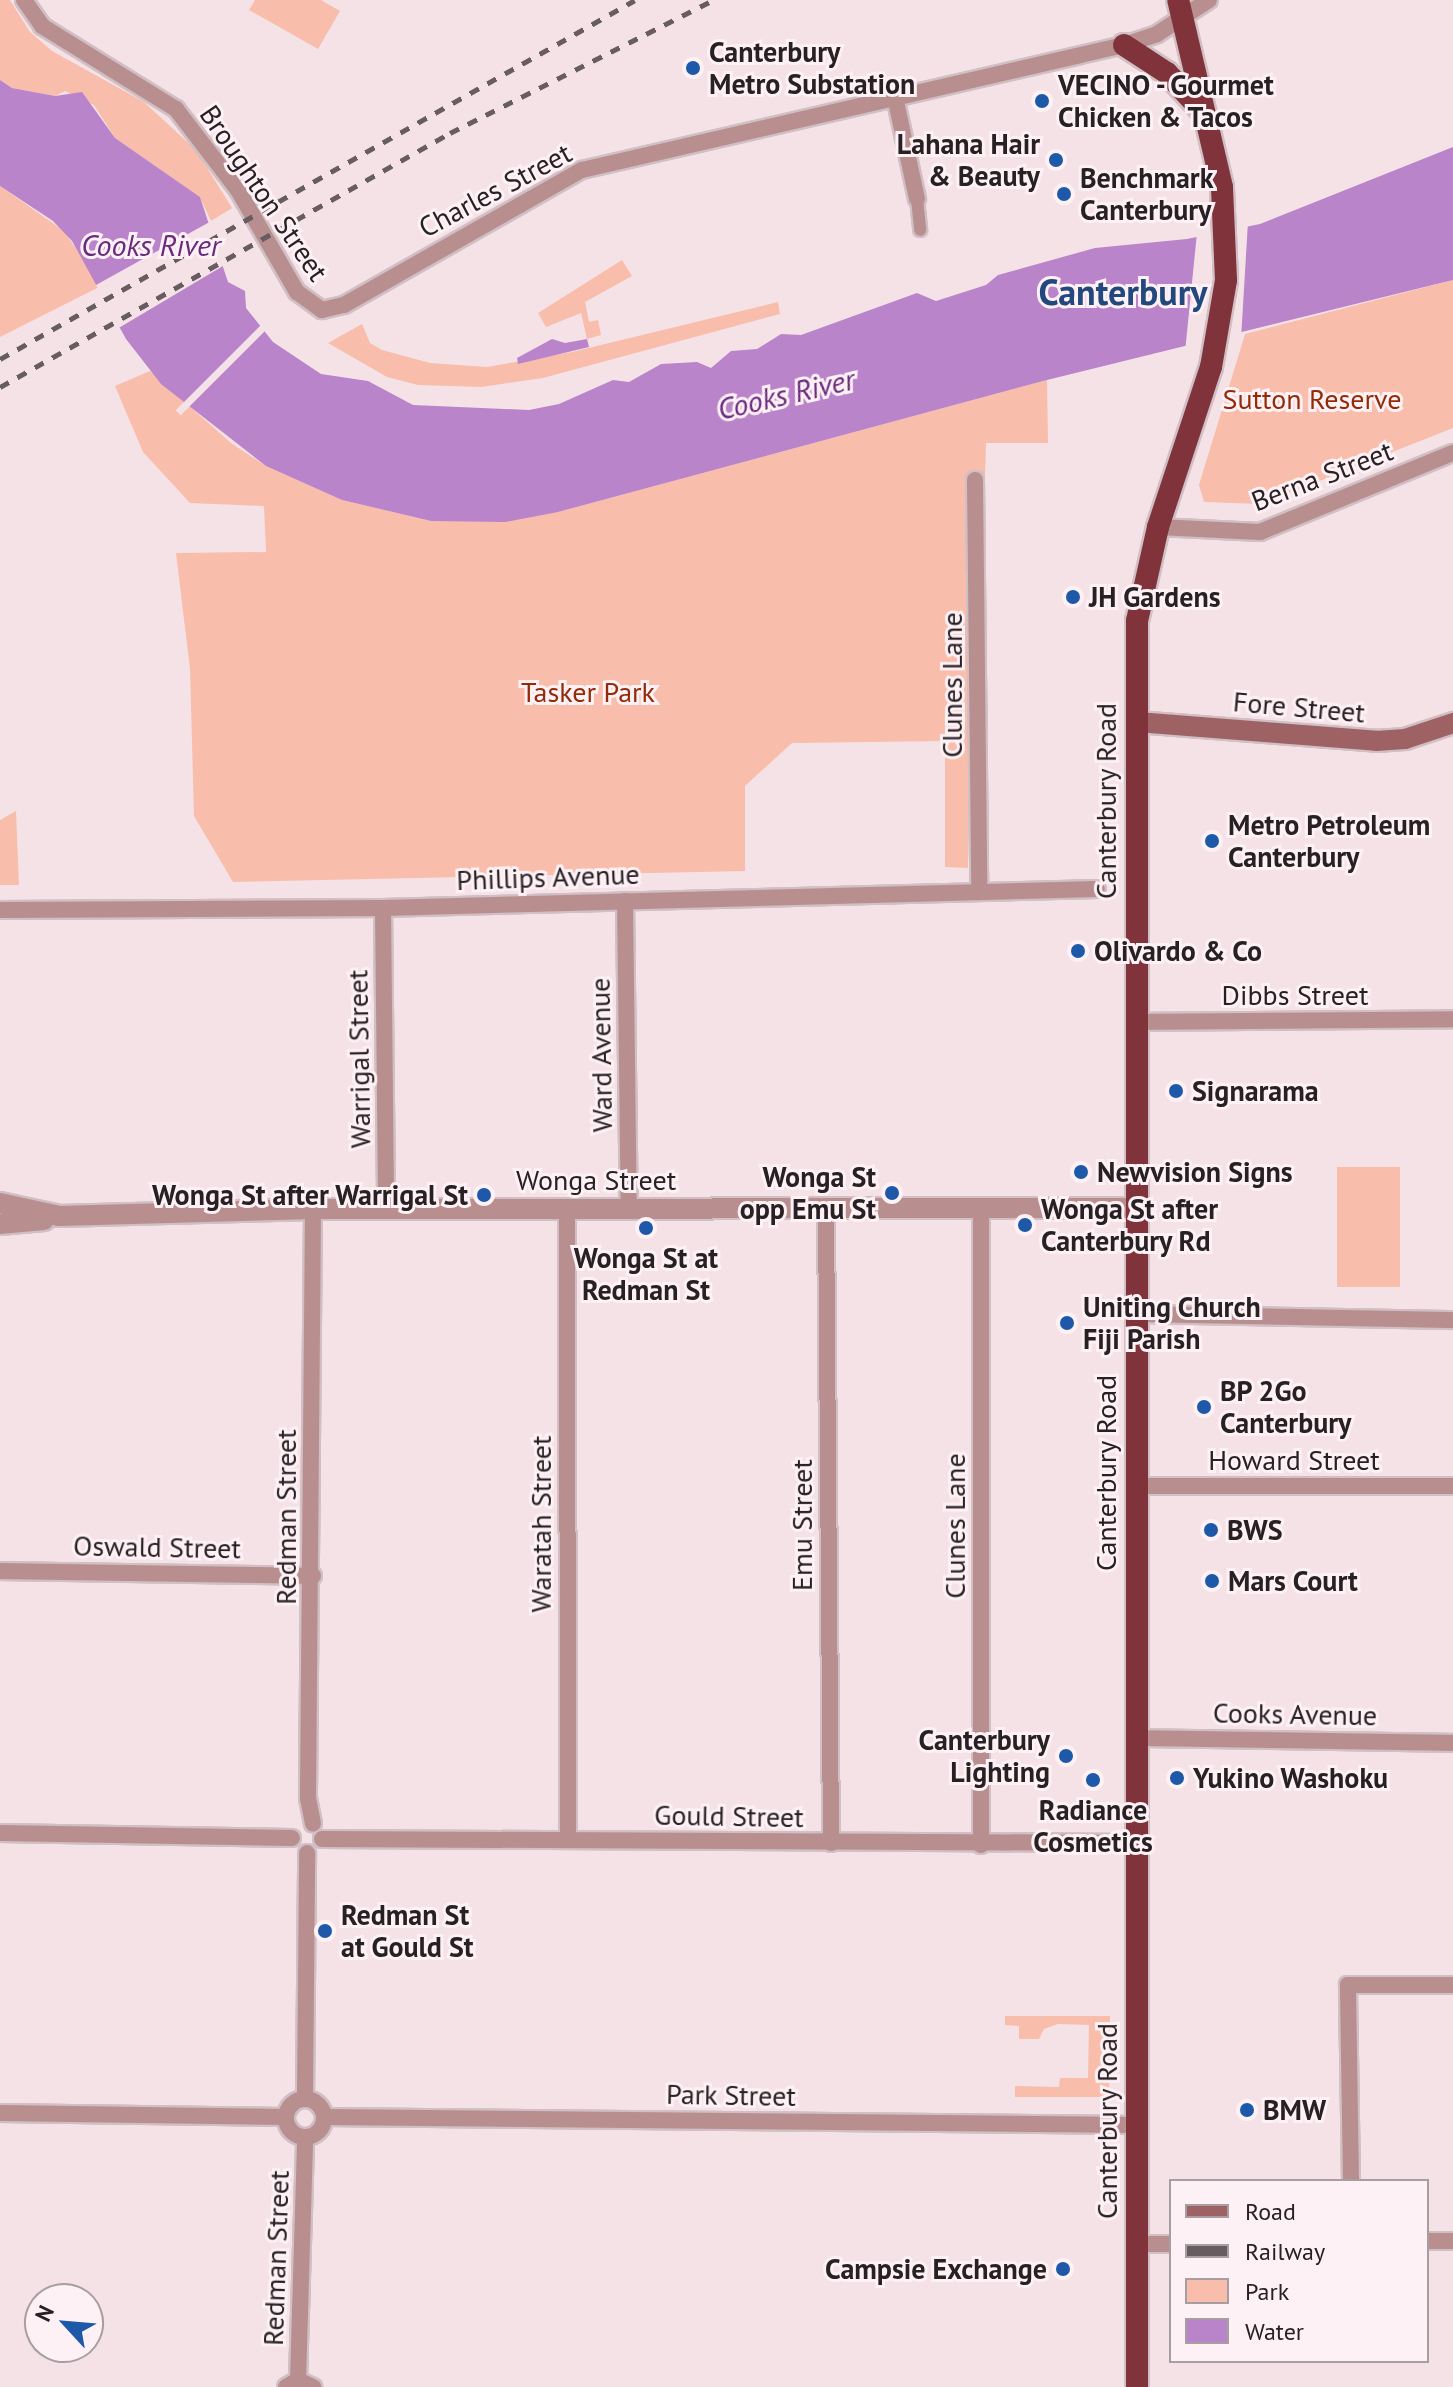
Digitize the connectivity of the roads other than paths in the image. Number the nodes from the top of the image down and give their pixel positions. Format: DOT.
graph roads {
  1 [pos="24,0"];
  2 [pos="1209,0"];
  3 [pos="1180,9"];
  4 [pos="1124,45"];
  5 [pos="895,97"];
  6 [pos="1205,114"];
  7 [pos="917,199"];
  8 [pos="920,230"];
  9 [pos="308,304"];
  10 [pos="1453,453"];
  11 [pos="975,480"];
  12 [pos="1158,527"];
  13 [pos="1137,722"];
  14 [pos="1453,723"];
  15 [pos="979,889"];
  16 [pos="1097,889"];
  17 [pos="625,901"];
  18 [pos="383,908"];
  19 [pos="0,910"];
  20 [pos="1453,1019"];
  21 [pos="1137,1022"];
  22 [pos="0,1203"];
  23 [pos="826,1207"];
  24 [pos="981,1207"];
  25 [pos="567,1208"];
  26 [pos="629,1208"];
  27 [pos="1134,1208"];
  28 [pos="313,1209"];
  29 [pos="386,1209"];
  30 [pos="59,1216"];
  31 [pos="0,1224"];
  32 [pos="1136,1314"];
  33 [pos="1453,1320"];
  34 [pos="1135,1486"];
  35 [pos="1453,1486"];
  36 [pos="0,1571"];
  37 [pos="313,1576"];
  38 [pos="1136,1738"];
  39 [pos="1453,1743"];
  40 [pos="313,1824"];
  41 [pos="0,1833"];
  42 [pos="292,1838"];
  43 [pos="322,1839"];
  44 [pos="568,1840"];
  45 [pos="831,1843"];
  46 [pos="1135,1843"];
  47 [pos="981,1845"];
  48 [pos="307,1853"];
  49 [pos="1453,1985"];
  50 [pos="305,2099"];
  51 [pos="0,2113"];
  52 [pos="286,2117"];
  53 [pos="325,2117"];
  54 [pos="1136,2125"];
  55 [pos="305,2138"];
  56 [pos="1351,2179"];
  57 [pos="1429,2241"];
  58 [pos="1453,2241"];
  59 [pos="1137,2244"];
  60 [pos="1169,2244"];
  61 [pos="299,2385"];
  62 [pos="1137,2387"];
  1 -- 9 [label="street, Broughton Street"];
  2 -- 3 [label="street, Charles Street"];
  3 -- 4 [label="street, Charles Street"];
  3 -- 6 [label="highway, Canterbury Road"];
  4 -- 5 [label="street, Charles Street"];
  4 -- 6 [label="highway"];
  5 -- 7 [label="street"];
  5 -- 9 [label="street, Charles Street"];
  6 -- 12 [label="highway, Canterbury Road"];
  7 -- 8 [label="street"];
  10 -- 12 [label="street, Berna Street"];
  11 -- 15 [label="street, Clunes Lane"];
  12 -- 13 [label="highway, Canterbury Road"];
  13 -- 14 [label="main road, Fore Street"];
  13 -- 21 [label="highway, Canterbury Road"];
  15 -- 16 [label="street, Phillips Avenue"];
  15 -- 17 [label="street, Phillips Avenue"];
  17 -- 18 [label="street, Phillips Avenue"];
  17 -- 26 [label="street, Ward Avenue"];
  18 -- 19 [label="street, Phillips Avenue"];
  18 -- 29 [label="street, Warrigal Street"];
  20 -- 21 [label="street, Dibbs Street"];
  21 -- 27 [label="highway, Canterbury Road"];
  22 -- 30 [label="street, Wonga Street"];
  23 -- 24 [label="street, Wonga Street"];
  23 -- 26 [label="street, Wonga Street"];
  23 -- 45 [label="street, Emu Street"];
  24 -- 27 [label="street, Wonga Street"];
  24 -- 47 [label="street, Clunes Lane"];
  25 -- 26 [label="street, Wonga Street"];
  25 -- 29 [label="street, Wonga Street"];
  25 -- 44 [label="street, Waratah Street"];
  27 -- 32 [label="highway, Canterbury Road"];
  28 -- 29 [label="street, Wonga Street"];
  28 -- 30 [label="street, Wonga Street"];
  28 -- 37 [label="street, Redman Street"];
  30 -- 31 [label="street, Wonga Street"];
  32 -- 33 [label="street"];
  32 -- 34 [label="highway, Canterbury Road"];
  34 -- 35 [label="street, Howard Street"];
  34 -- 38 [label="highway, Canterbury Road"];
  36 -- 37 [label="street, Oswald Street"];
  37 -- 40 [label="street, Redman Street"];
  38 -- 39 [label="street, Cooks Avenue"];
  38 -- 46 [label="highway, Canterbury Road"];
  40 -- 42 [label="street"];
  40 -- 43 [label="street"];
  41 -- 42 [label="street"];
  42 -- 48 [label="street"];
  43 -- 44 [label="street, Gould Street"];
  43 -- 48 [label="street"];
  44 -- 45 [label="street, Gould Street"];
  45 -- 47 [label="street, Gould Street"];
  46 -- 47 [label="street, Gould Street"];
  46 -- 54 [label="highway, Canterbury Road"];
  48 -- 50 [label="street"];
  49 -- 56 [label="street"];
  50 -- 52 [label="street"];
  50 -- 53 [label="street"];
  51 -- 52 [label="street"];
  52 -- 55 [label="street"];
  53 -- 54 [label="street, Park Street"];
  53 -- 55 [label="street"];
  54 -- 59 [label="highway, Canterbury Road"];
  55 -- 61 [label="street, Redman Street"];
  57 -- 58 [label="street"];
  59 -- 60 [label="street"];
  59 -- 62 [label="highway, Canterbury Road"];
}
